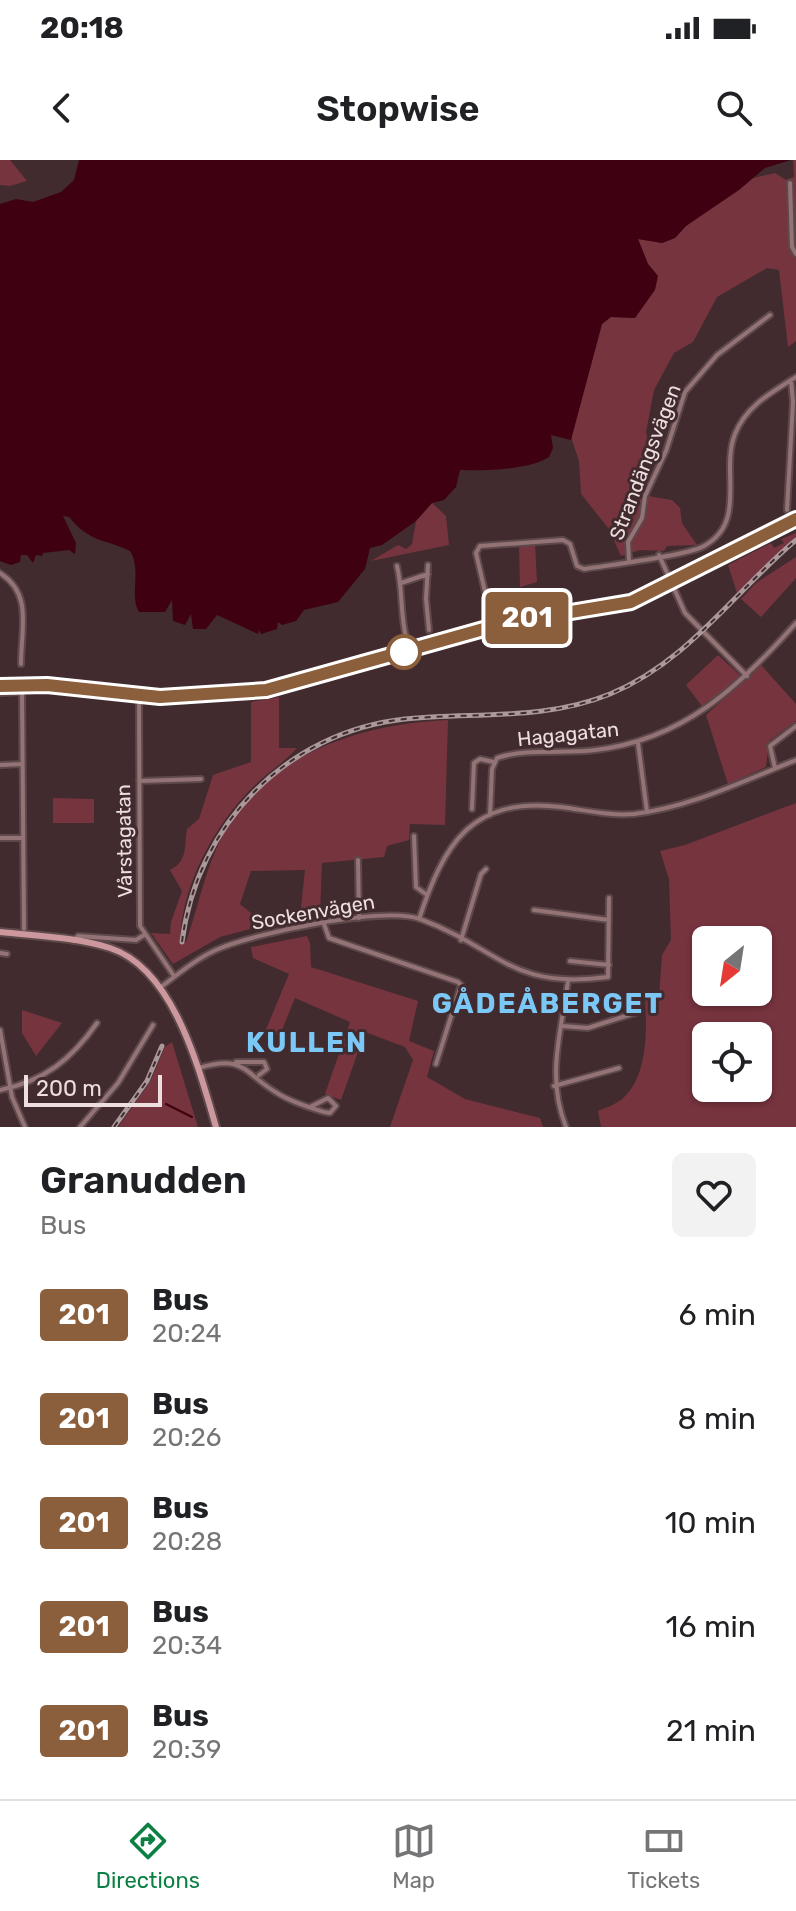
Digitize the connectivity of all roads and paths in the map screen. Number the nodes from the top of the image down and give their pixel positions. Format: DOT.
graph roads {
  1 [pos="790,183"];
  2 [pos="796,254"];
  3 [pos="770,315"];
  4 [pos="793,378"];
  5 [pos="796,464"];
  6 [pos="789,466"];
  7 [pos="787,510"];
  8 [pos="796,519"];
  9 [pos="659,555"];
  10 [pos="629,560"];
  11 [pos="428,565"];
  12 [pos="397,566"];
  13 [pos="0,573"];
  14 [pos="428,574"];
  15 [pos="401,583"];
  16 [pos="669,583"];
  17 [pos="490,613"];
  18 [pos="796,623"];
  19 [pos="429,630"];
  20 [pos="406,637"];
  21 [pos="21,664"];
  22 [pos="747,676"];
  23 [pos="0,686"];
  24 [pos="0,693"];
  25 [pos="139,696"];
  26 [pos="796,726"];
  27 [pos="638,743"];
  28 [pos="796,760"];
  29 [pos="494,762"];
  30 [pos="22,764"];
  31 [pos="0,765"];
  32 [pos="775,768"];
  33 [pos="201,779"];
  34 [pos="139,781"];
  35 [pos="472,809"];
  36 [pos="647,812"];
  37 [pos="490,815"];
  38 [pos="414,836"];
  39 [pos="0,838"];
  40 [pos="23,838"];
  41 [pos="358,860"];
  42 [pos="486,869"];
  43 [pos="427,895"];
  44 [pos="609,898"];
  45 [pos="534,910"];
  46 [pos="359,918"];
  47 [pos="419,919"];
  48 [pos="609,920"];
  49 [pos="324,924"];
  50 [pos="24,929"];
  51 [pos="0,932"];
  52 [pos="144,935"];
  53 [pos="461,940"];
  54 [pos="73,941"];
  55 [pos="0,953"];
  56 [pos="7,954"];
  57 [pos="570,961"];
  58 [pos="609,965"];
  59 [pos="174,976"];
  60 [pos="568,981"];
  61 [pos="161,987"];
  62 [pos="635,1013"];
  63 [pos="97,1023"];
  64 [pos="153,1025"];
  65 [pos="562,1026"];
  66 [pos="0,1030"];
  67 [pos="233,1062"];
  68 [pos="436,1064"];
  69 [pos="199,1068"];
  70 [pos="619,1068"];
  71 [pos="257,1075"];
  72 [pos="554,1086"];
  73 [pos="10,1088"];
  74 [pos="0,1090"];
  75 [pos="310,1107"];
  76 [pos="25,1127"];
  77 [pos="80,1127"];
  78 [pos="216,1127"];
  79 [pos="566,1127"];
  1 -- 2 [label="street"];
  3 -- 10 [label="street, Strandängsvägen"];
  4 -- 6 [label="street"];
  4 -- 9 [label="street"];
  5 -- 6 [label="street"];
  6 -- 7 [label="street"];
  8 -- 16 [label="highway"];
  9 -- 10 [label="street"];
  9 -- 16 [label="street"];
  10 -- 17 [label="street"];
  11 -- 14 [label="street"];
  12 -- 15 [label="street"];
  13 -- 21 [label="street"];
  14 -- 15 [label="street"];
  14 -- 19 [label="street"];
  15 -- 20 [label="street"];
  16 -- 22 [label="street"];
  16 -- 25 [label="highway"];
  18 -- 22 [label="street, Hagagatan"];
  22 -- 27 [label="street, Hagagatan"];
  23 -- 25 [label="highway"];
  24 -- 30 [label="street"];
  25 -- 34 [label="street, Vårstagatan"];
  26 -- 32 [label="street"];
  27 -- 29 [label="street, Hagagatan"];
  27 -- 36 [label="street"];
  28 -- 32 [label="street"];
  29 -- 35 [label="street, Hagagatan"];
  29 -- 37 [label="street, Hagagatan"];
  30 -- 31 [label="street"];
  30 -- 40 [label="street"];
  32 -- 36 [label="street"];
  33 -- 34 [label="street"];
  34 -- 52 [label="street, Vårstagatan"];
  36 -- 37 [label="street"];
  37 -- 43 [label="street"];
  38 -- 43 [label="street"];
  39 -- 40 [label="street"];
  40 -- 50 [label="street"];
  41 -- 46 [label="street"];
  42 -- 53 [label="street"];
  43 -- 47 [label="street"];
  44 -- 48 [label="street"];
  45 -- 48 [label="street"];
  46 -- 47 [label="street, Sockenvägen"];
  46 -- 49 [label="street, Sockenvägen"];
  47 -- 53 [label="street"];
  48 -- 58 [label="street"];
  49 -- 59 [label="street, Sockenvägen"];
  49 -- 68 [label="street"];
  51 -- 54 [label="main road"];
  52 -- 54 [label="street"];
  52 -- 59 [label="street"];
  53 -- 60 [label="street"];
  54 -- 61 [label="main road"];
  55 -- 56 [label="street"];
  57 -- 58 [label="street"];
  58 -- 60 [label="street"];
  59 -- 61 [label="street, Sockenvägen"];
  60 -- 65 [label="street"];
  61 -- 69 [label="main road"];
  62 -- 65 [label="street"];
  63 -- 73 [label="street"];
  64 -- 77 [label="street"];
  65 -- 72 [label="street"];
  66 -- 73 [label="street"];
  67 -- 69 [label="street"];
  67 -- 71 [label="street"];
  67 -- 71 [label="street"];
  69 -- 78 [label="main road"];
  70 -- 72 [label="street"];
  71 -- 75 [label="street"];
  72 -- 79 [label="street"];
  73 -- 74 [label="street"];
  73 -- 76 [label="street"];
  75 -- 75 [label="street"];
}
